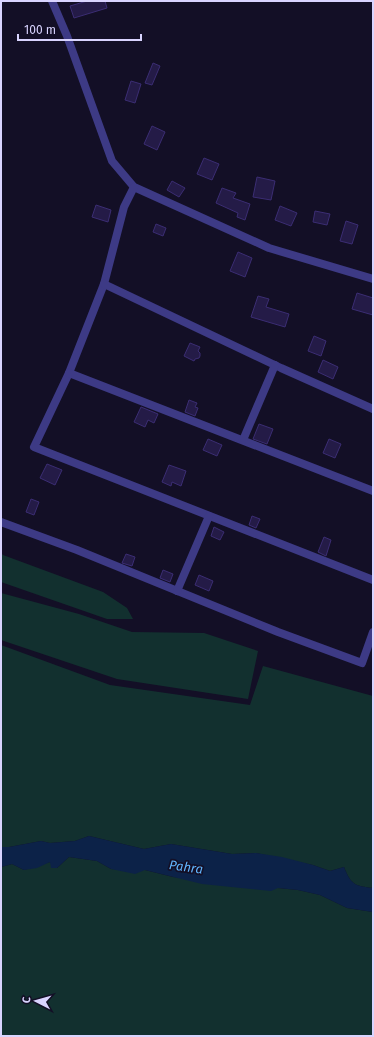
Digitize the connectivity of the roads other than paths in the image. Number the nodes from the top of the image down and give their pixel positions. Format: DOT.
graph roads {
  1 [pos="52,1"];
  2 [pos="134,187"];
  3 [pos="373,279"];
  4 [pos="104,284"];
  5 [pos="275,365"];
  6 [pos="69,373"];
  7 [pos="373,409"];
  8 [pos="243,440"];
  9 [pos="373,490"];
  10 [pos="209,516"];
  11 [pos="1,522"];
  12 [pos="373,580"];
  13 [pos="177,591"];
  14 [pos="373,632"];
  1 -- 2 [label="street"];
  2 -- 3 [label="street"];
  2 -- 4 [label="street"];
  4 -- 5 [label="street"];
  4 -- 6 [label="street"];
  5 -- 7 [label="street"];
  5 -- 8 [label="street"];
  6 -- 8 [label="street"];
  6 -- 10 [label="street"];
  8 -- 9 [label="street"];
  10 -- 12 [label="street"];
  10 -- 13 [label="street"];
  11 -- 13 [label="street"];
  13 -- 14 [label="street"];
}
